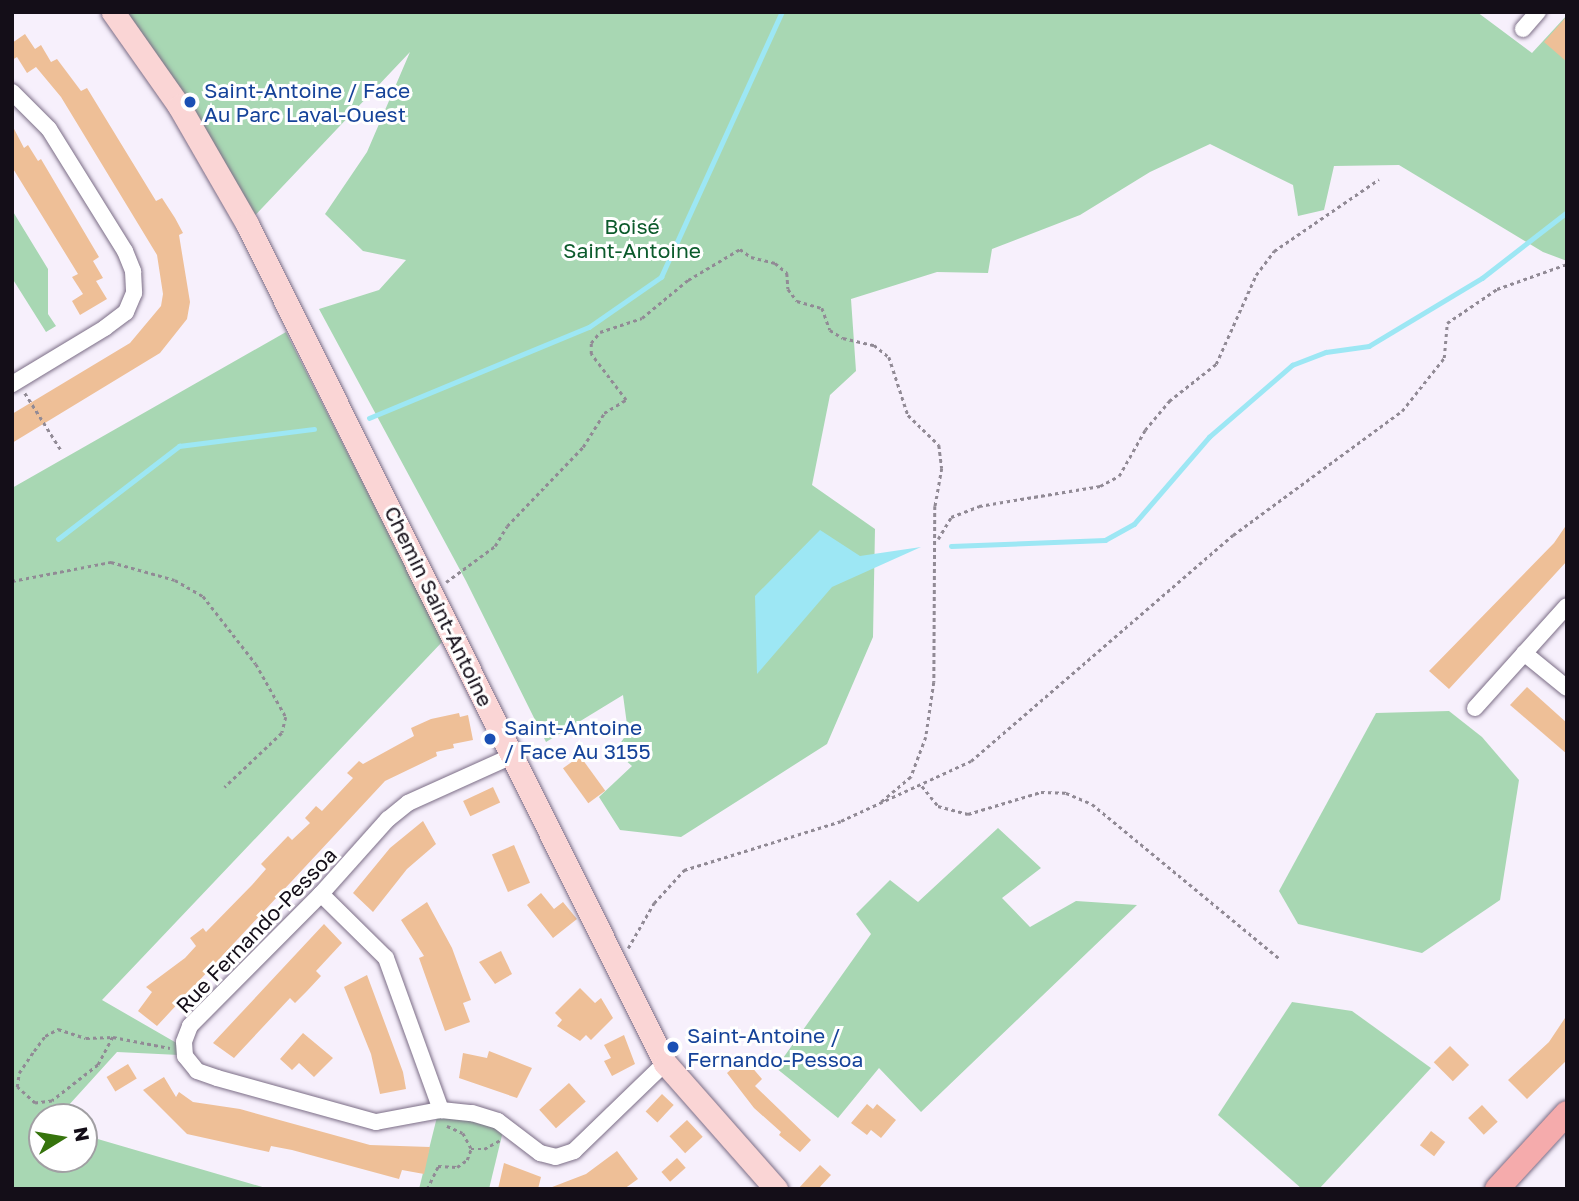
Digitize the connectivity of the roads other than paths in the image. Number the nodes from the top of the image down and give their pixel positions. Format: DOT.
graph roads {
  1 [pos="113,12"];
  2 [pos="1538,12"];
  3 [pos="1523,29"];
  4 [pos="12,92"];
  5 [pos="15,382"];
  6 [pos="1567,606"];
  7 [pos="1524,653"];
  8 [pos="1567,688"];
  9 [pos="1475,708"];
  10 [pos="512,756"];
  11 [pos="321,894"];
  12 [pos="665,1063"];
  13 [pos="441,1110"];
  14 [pos="1567,1113"];
  15 [pos="776,1189"];
  16 [pos="1497,1189"];
  1 -- 10 [label="street, Chemin Saint-Antoine"];
  2 -- 3 [label="street"];
  4 -- 5 [label="street"];
  6 -- 7 [label="street"];
  7 -- 8 [label="street"];
  7 -- 9 [label="street"];
  10 -- 11 [label="street, Rue Fernando-Pessoa"];
  10 -- 12 [label="street, Chemin Saint-Antoine"];
  11 -- 13 [label="street"];
  11 -- 13 [label="street, Rue Fernando-Pessoa"];
  12 -- 13 [label="street, Rue Fernando-Pessoa"];
  12 -- 15 [label="street, Chemin Saint-Antoine"];
  14 -- 16 [label="main road"];
}
